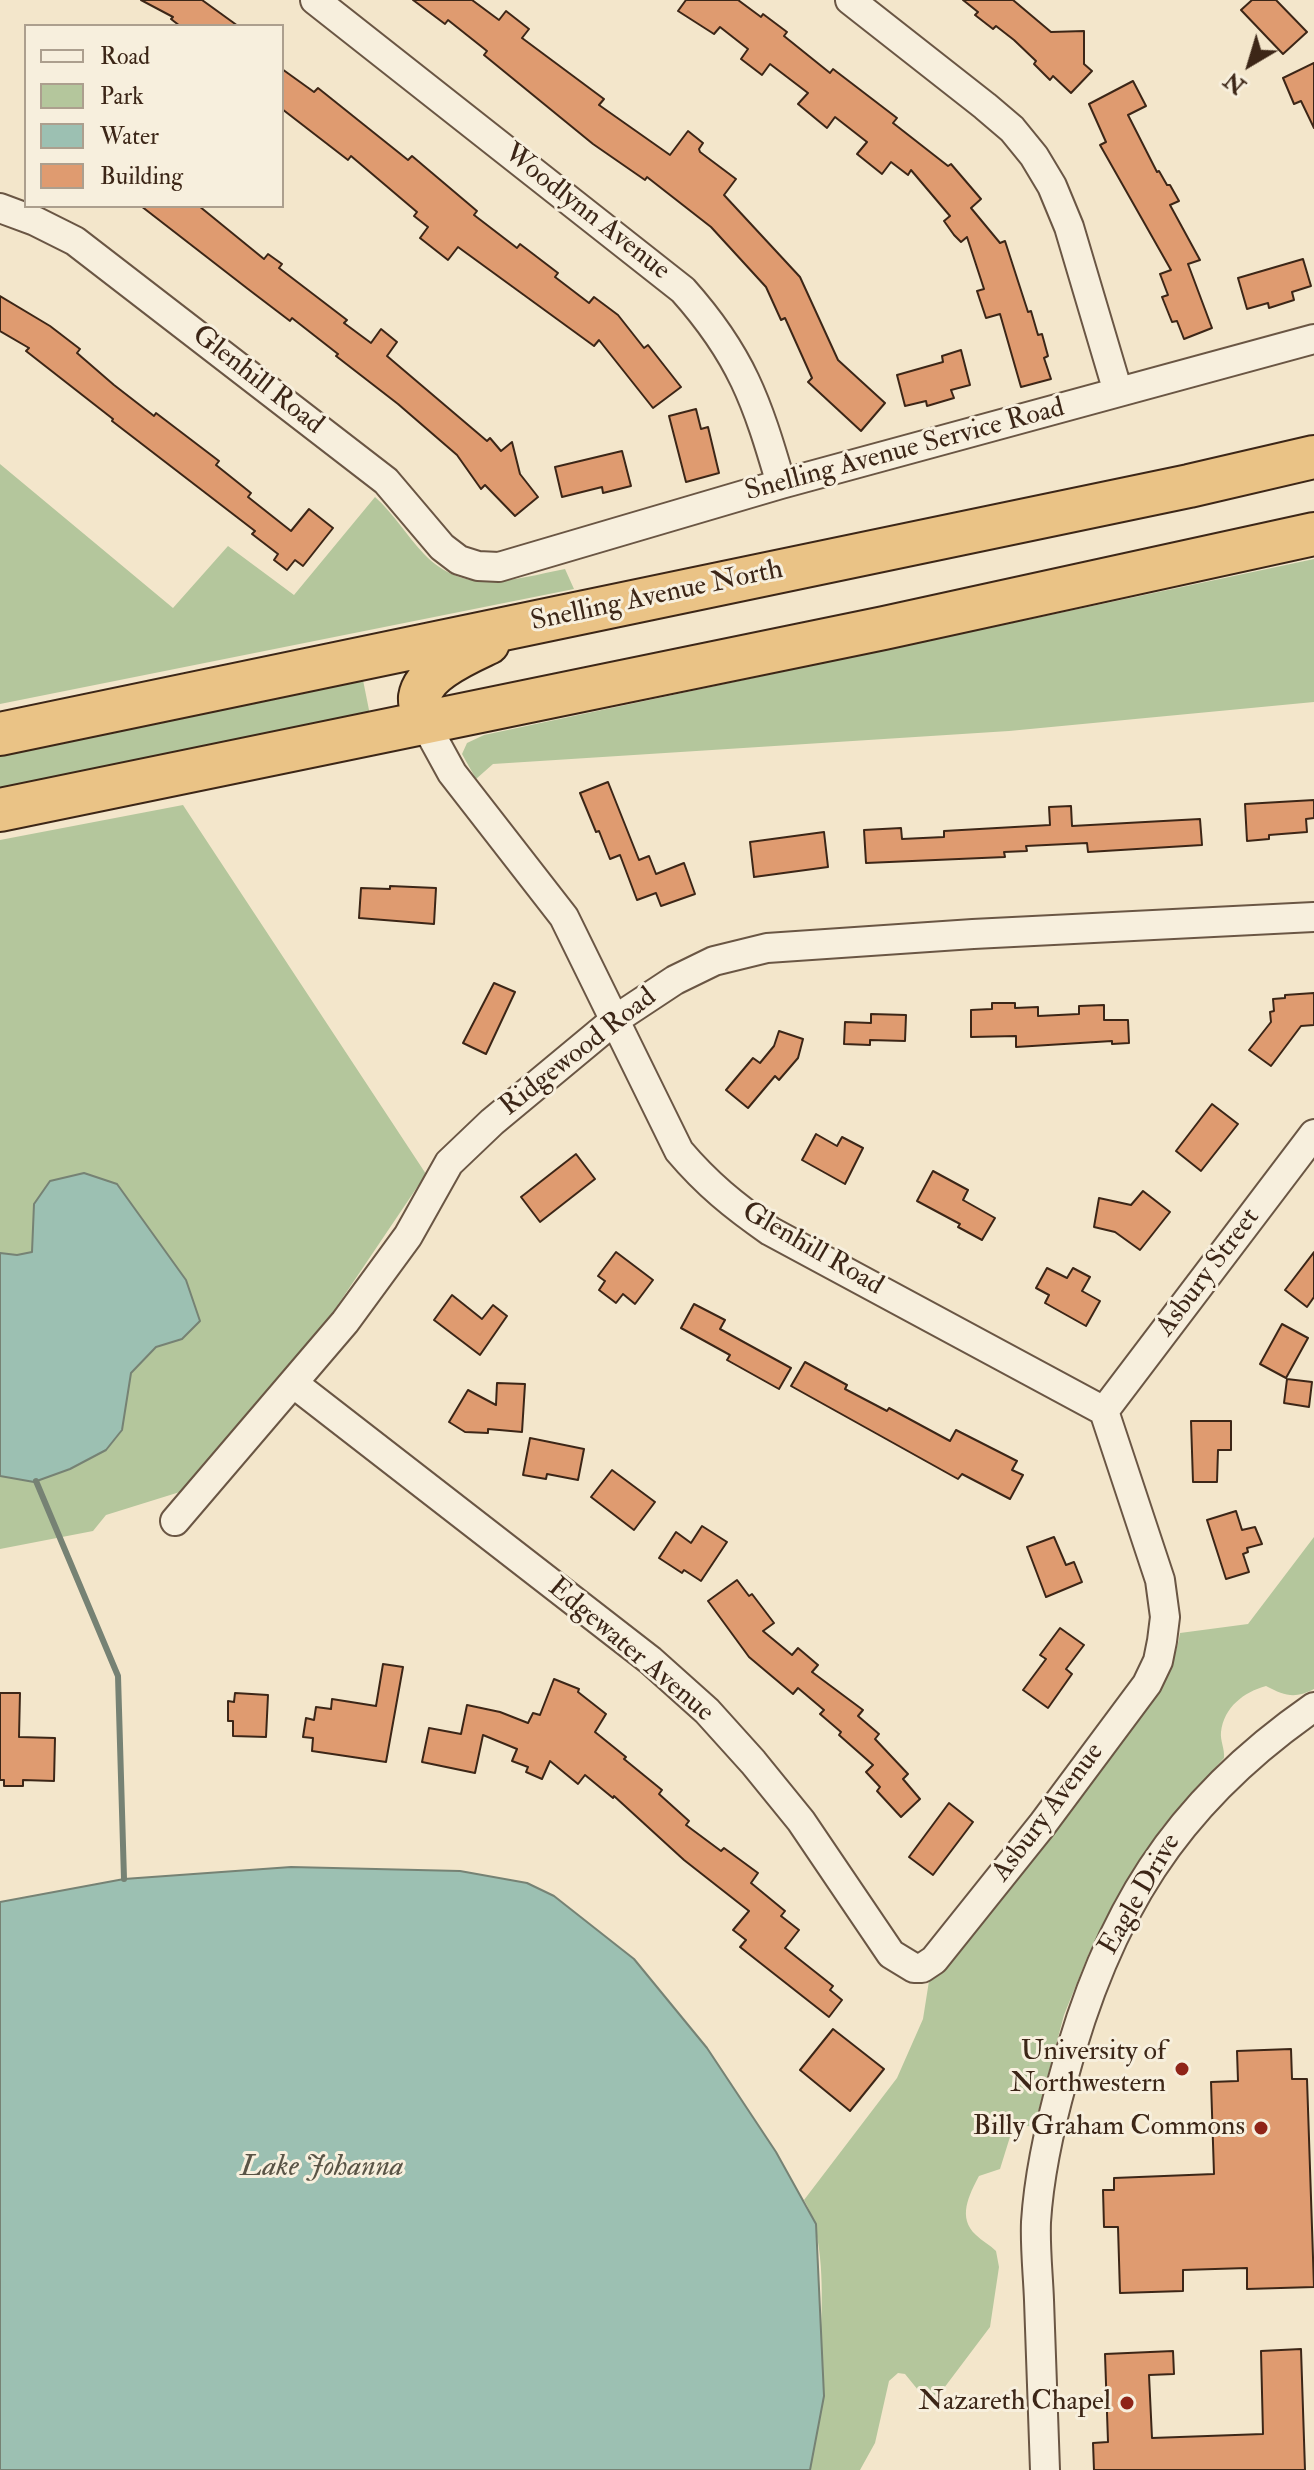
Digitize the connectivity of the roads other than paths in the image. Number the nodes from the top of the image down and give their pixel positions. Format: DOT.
graph roads {
  1 [pos="315,0"];
  2 [pos="850,0"];
  3 [pos="0,208"];
  4 [pos="1314,339"];
  5 [pos="1118,392"];
  6 [pos="1314,457"];
  7 [pos="781,484"];
  8 [pos="1314,534"];
  9 [pos="499,567"];
  10 [pos="532,622"];
  11 [pos="424,722"];
  12 [pos="0,734"];
  13 [pos="0,810"];
  14 [pos="1314,917"];
  15 [pos="616,1019"];
  16 [pos="1314,1134"];
  17 [pos="293,1383"];
  18 [pos="1104,1411"];
  19 [pos="175,1521"];
  20 [pos="1314,1707"];
  21 [pos="914,1968"];
  22 [pos="1045,2470"];
  1 -- 7 [label="street, Woodlynn Avenue"];
  2 -- 5 [label="street"];
  3 -- 9 [label="street, Glenhill Road"];
  4 -- 5 [label="street, Snelling Avenue Service Road"];
  5 -- 7 [label="street, Snelling Avenue Service Road"];
  6 -- 10 [label="highway, Snelling Avenue North"];
  7 -- 9 [label="street, Snelling Avenue Service Road"];
  8 -- 11 [label="highway"];
  10 -- 11 [label="highway"];
  10 -- 12 [label="highway, Snelling Avenue North"];
  11 -- 13 [label="highway"];
  11 -- 15 [label="street, Glenhill Road"];
  14 -- 15 [label="street, Ridgewood Road"];
  15 -- 17 [label="street, Ridgewood Road"];
  15 -- 18 [label="street, Glenhill Road"];
  16 -- 18 [label="street, Asbury Street"];
  17 -- 19 [label="street, Ridgewood Road"];
  17 -- 21 [label="street, Edgewater Avenue"];
  18 -- 21 [label="street, Asbury Avenue"];
  20 -- 22 [label="street, Eagle Drive"];
}
